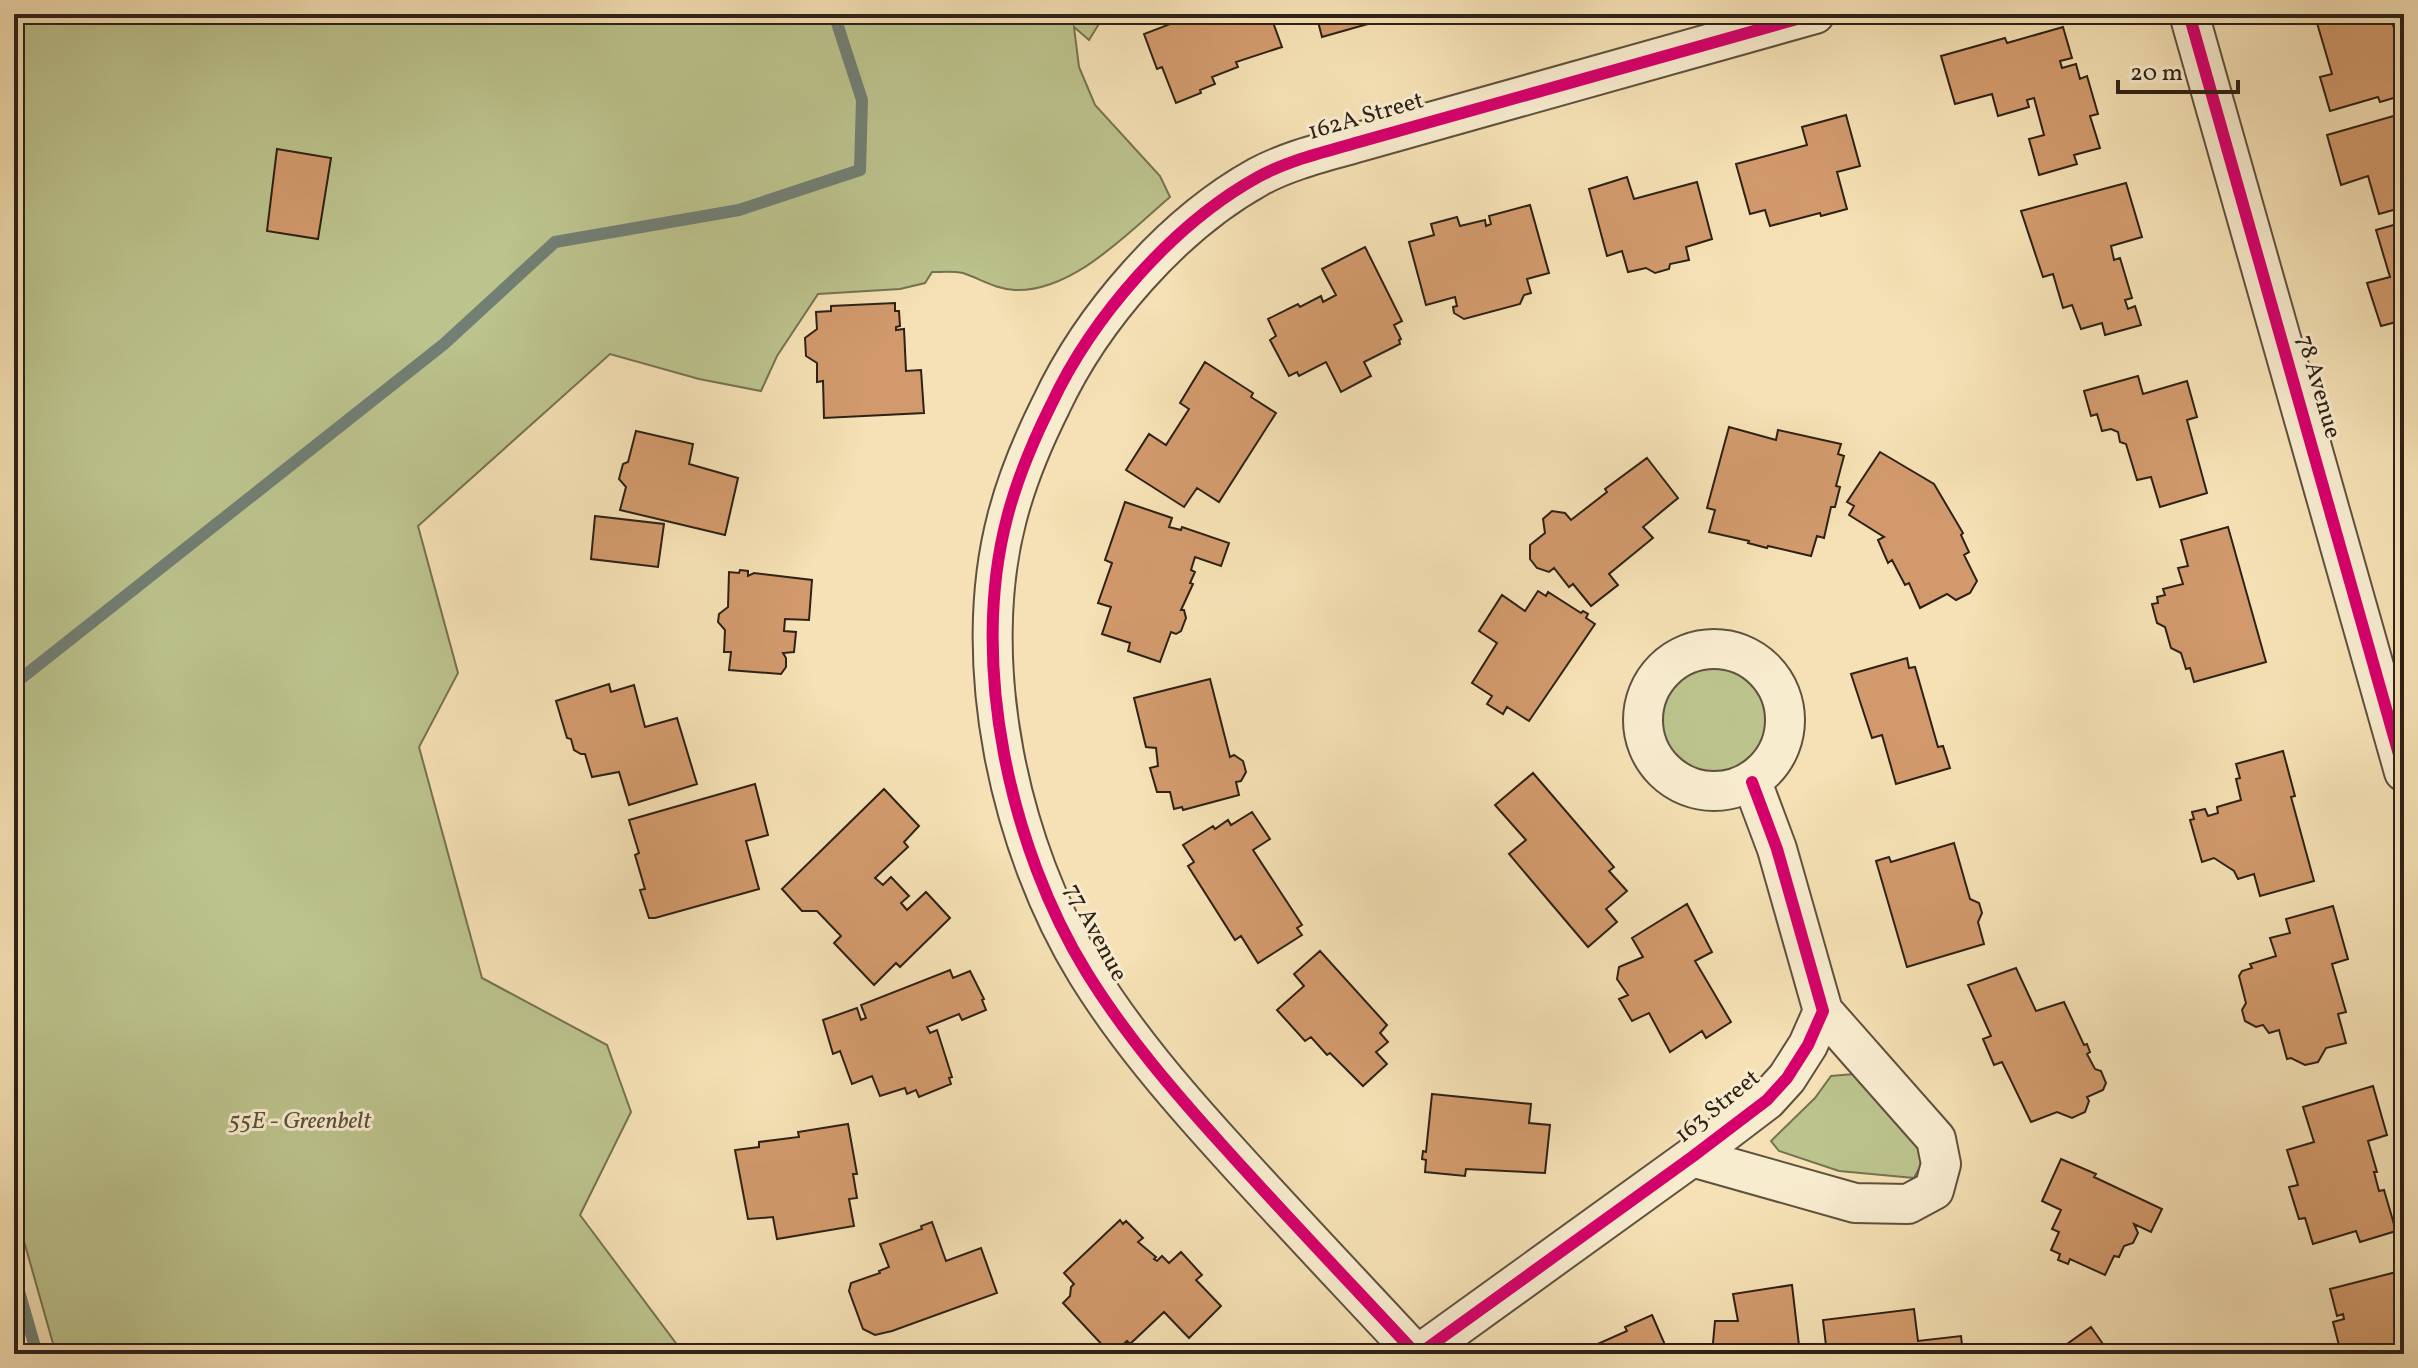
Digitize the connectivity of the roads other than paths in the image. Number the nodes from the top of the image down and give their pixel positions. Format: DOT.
graph roads {
  1 [pos="1815,14"];
  2 [pos="2189,14"];
  3 [pos="1039,429"];
  4 [pos="2398,725"];
  5 [pos="2404,772"];
  6 [pos="1752,782"];
  7 [pos="1823,1011"];
  8 [pos="1692,1157"];
  9 [pos="1418,1354"];
  1 -- 3 [label="street, 162A Street"];
  2 -- 4 [label="street, 78 Avenue"];
  3 -- 9 [label="street, 77 Avenue"];
  4 -- 5 [label="street, 78 Avenue"];
  6 -- 7 [label="street, 163 Street"];
  7 -- 8 [label="street, 163 Street"];
  7 -- 8 [label="street, 163 Street"];
  8 -- 9 [label="street, 163 Street"];
}
